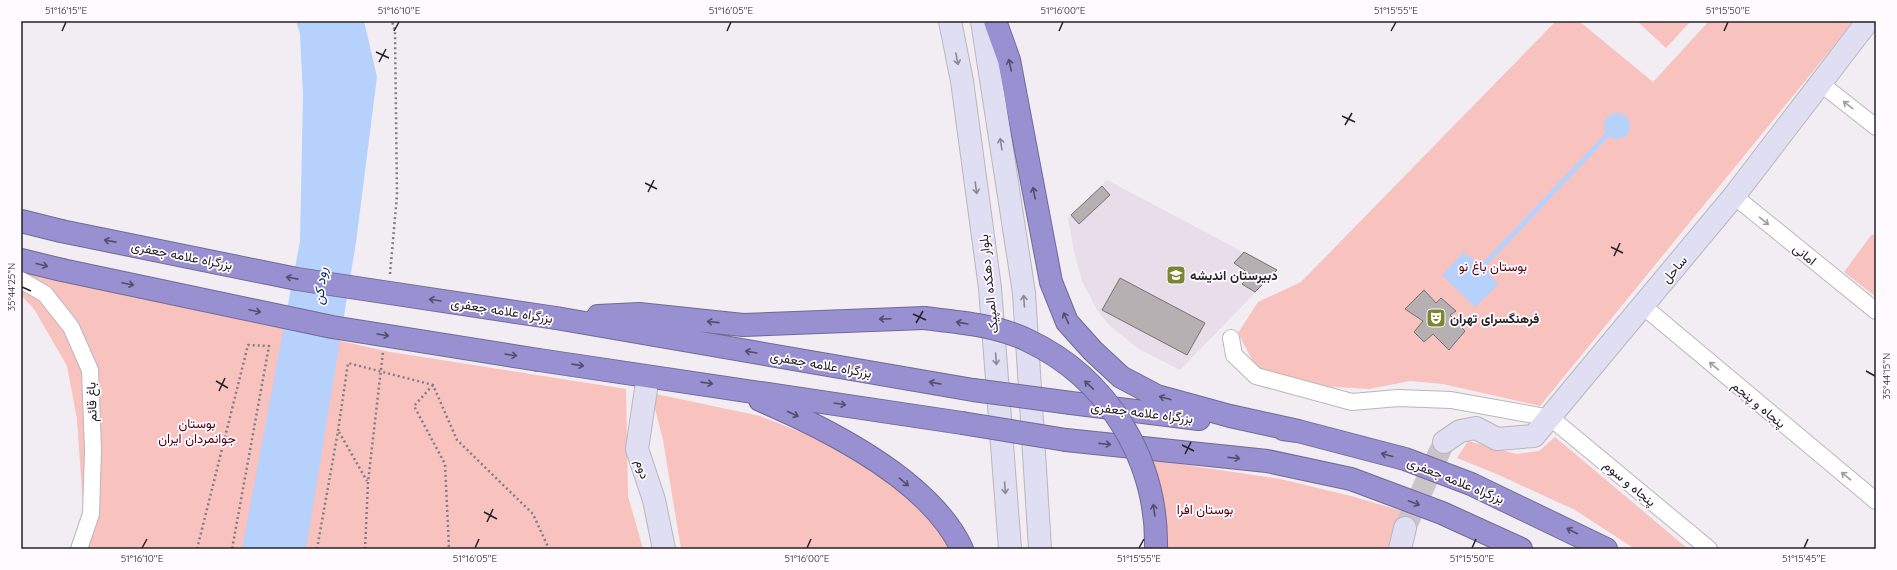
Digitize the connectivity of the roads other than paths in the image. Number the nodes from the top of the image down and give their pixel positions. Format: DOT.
graph roads {
  1 [pos="950,21"];
  2 [pos="982,21"];
  3 [pos="995,21"];
  4 [pos="1868,21"];
  5 [pos="1820,83"];
  6 [pos="1876,127"];
  7 [pos="1734,196"];
  8 [pos="21,221"];
  9 [pos="21,260"];
  10 [pos="21,280"];
  11 [pos="1643,306"];
  12 [pos="1876,311"];
  13 [pos="556,318"];
  14 [pos="1231,338"];
  15 [pos="732,387"];
  16 [pos="646,389"];
  17 [pos="1551,418"];
  18 [pos="1298,431"];
  19 [pos="1444,442"];
  20 [pos="1876,501"];
  21 [pos="1405,528"];
  22 [pos="79,549"];
  23 [pos="664,549"];
  24 [pos="962,549"];
  25 [pos="1010,549"];
  26 [pos="1040,549"];
  27 [pos="1156,549"];
  28 [pos="1400,549"];
  29 [pos="1522,549"];
  30 [pos="1606,549"];
  31 [pos="1709,549"];
  1 -- 25 [label="main road, بلوار دهکده المپیک, one-way"];
  26 -- 2 [label="main road, one-way"];
  18 -- 3 [label="highway, one-way"];
  4 -- 5 [label="main road, ساحل"];
  6 -- 5 [label="street, one-way"];
  5 -- 7 [label="main road, ساحل"];
  7 -- 11 [label="main road, ساحل"];
  7 -- 12 [label="street, امانی, one-way"];
  13 -- 8 [label="highway, بزرگراه علامه جعفری, one-way, bridge"];
  9 -- 15 [label="highway, one-way, bridge"];
  10 -- 22 [label="street, باغ قائم"];
  11 -- 17 [label="main road, ساحل"];
  20 -- 11 [label="street, پنجاه و پنجم, one-way"];
  18 -- 13 [label="highway, بزرگراه علامه جعفری, one-way, bridge"];
  27 -- 13 [label="highway, one-way, bridge"];
  14 -- 17 [label="street"];
  15 -- 24 [label="highway, one-way"];
  15 -- 29 [label="highway, one-way, bridge"];
  16 -- 23 [label="main road, دوم"];
  17 -- 19 [label="main road, ساحل"];
  17 -- 31 [label="street, پنجاه و سوم"];
  30 -- 18 [label="highway, بزرگراه علامه جعفری, one-way"];
  21 -- 28 [label="main road"];
}
